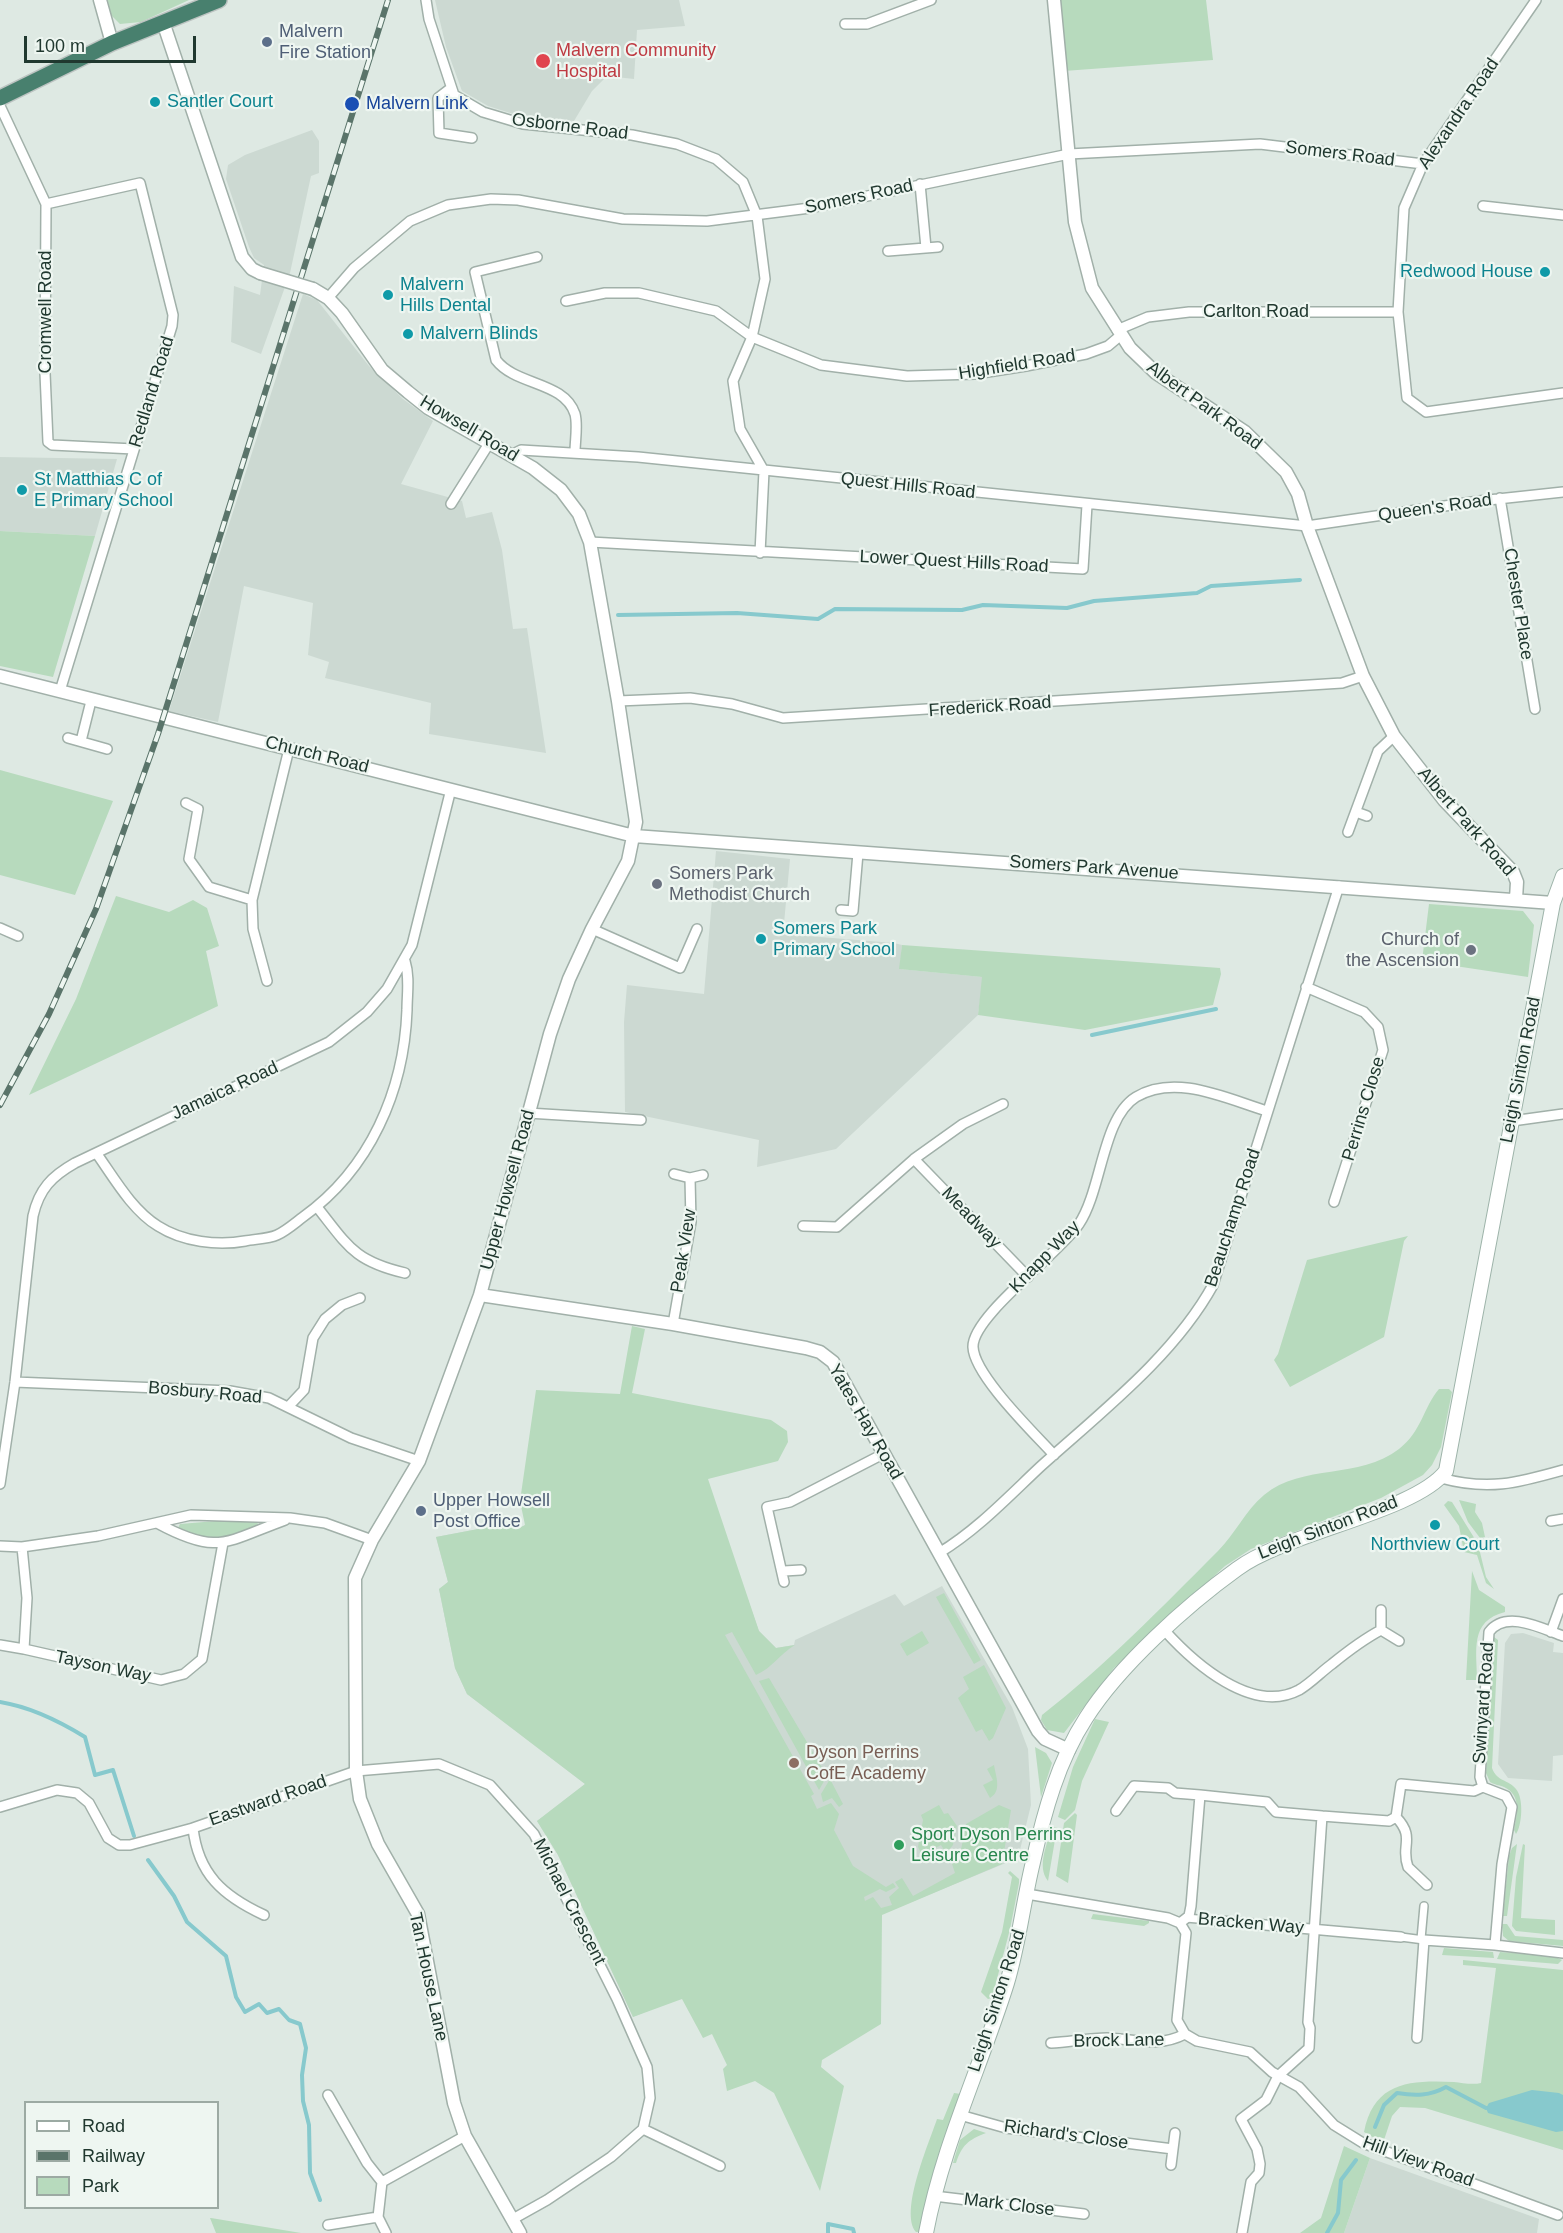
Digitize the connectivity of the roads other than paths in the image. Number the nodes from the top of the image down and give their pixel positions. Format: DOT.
graph roads {
  1 [pos="100,0"];
  2 [pos="219,0"];
  3 [pos="426,0"];
  4 [pos="931,0"];
  5 [pos="1054,0"];
  6 [pos="1536,0"];
  7 [pos="163,22"];
  8 [pos="845,24"];
  9 [pos="112,43"];
  10 [pos="451,88"];
  11 [pos="0,98"];
  12 [pos="0,106"];
  13 [pos="472,138"];
  14 [pos="1070,154"];
  15 [pos="1423,164"];
  16 [pos="920,184"];
  17 [pos="46,204"];
  18 [pos="1483,206"];
  19 [pos="1563,215"];
  20 [pos="757,216"];
  21 [pos="938,247"];
  22 [pos="926,248"];
  23 [pos="888,251"];
  24 [pos="537,257"];
  25 [pos="327,298"];
  26 [pos="566,301"];
  27 [pos="1398,312"];
  28 [pos="1119,333"];
  29 [pos="752,337"];
  30 [pos="1563,393"];
  31 [pos="490,442"];
  32 [pos="134,449"];
  33 [pos="575,452"];
  34 [pos="511,455"];
  35 [pos="764,471"];
  36 [pos="1563,492"];
  37 [pos="1500,498"];
  38 [pos="451,504"];
  39 [pos="1088,505"];
  40 [pos="1307,526"];
  41 [pos="590,542"];
  42 [pos="760,553"];
  43 [pos="0,676"];
  44 [pos="1362,676"];
  45 [pos="60,691"];
  46 [pos="92,701"];
  47 [pos="618,701"];
  48 [pos="1535,709"];
  49 [pos="1394,736"];
  50 [pos="68,738"];
  51 [pos="81,741"];
  52 [pos="106,748"];
  53 [pos="289,749"];
  54 [pos="451,789"];
  55 [pos="186,803"];
  56 [pos="1356,812"];
  57 [pos="1367,816"];
  58 [pos="1348,832"];
  59 [pos="634,836"];
  60 [pos="858,853"];
  61 [pos="1563,876"];
  62 [pos="1339,886"];
  63 [pos="1516,899"];
  64 [pos="252,900"];
  65 [pos="1553,903"];
  66 [pos="841,910"];
  67 [pos="0,928"];
  68 [pos="592,929"];
  69 [pos="697,929"];
  70 [pos="18,936"];
  71 [pos="405,961"];
  72 [pos="267,981"];
  73 [pos="1306,987"];
  74 [pos="1003,1104"];
  75 [pos="1267,1111"];
  76 [pos="528,1113"];
  77 [pos="1563,1114"];
  78 [pos="641,1120"];
  79 [pos="1512,1121"];
  80 [pos="97,1154"];
  81 [pos="914,1159"];
  82 [pos="674,1174"];
  83 [pos="703,1175"];
  84 [pos="690,1178"];
  85 [pos="1334,1202"];
  86 [pos="317,1207"];
  87 [pos="803,1226"];
  88 [pos="405,1273"];
  89 [pos="1028,1277"];
  90 [pos="480,1295"];
  91 [pos="360,1298"];
  92 [pos="673,1324"];
  93 [pos="15,1383"];
  94 [pos="288,1407"];
  95 [pos="885,1453"];
  96 [pos="1054,1455"];
  97 [pos="419,1461"];
  98 [pos="1563,1470"];
  99 [pos="1441,1478"];
  100 [pos="0,1484"];
  101 [pos="290,1518"];
  102 [pos="1563,1519"];
  103 [pos="1551,1521"];
  104 [pos="157,1523"];
  105 [pos="372,1539"];
  106 [pos="223,1543"];
  107 [pos="0,1546"];
  108 [pos="22,1547"];
  109 [pos="939,1553"];
  110 [pos="801,1569"];
  111 [pos="784,1571"];
  112 [pos="784,1582"];
  113 [pos="1563,1599"];
  114 [pos="1381,1610"];
  115 [pos="1382,1630"];
  116 [pos="1165,1631"];
  117 [pos="1551,1632"];
  118 [pos="1563,1636"];
  119 [pos="1399,1641"];
  120 [pos="0,1645"];
  121 [pos="24,1649"];
  122 [pos="1069,1750"];
  123 [pos="356,1771"];
  124 [pos="1483,1787"];
  125 [pos="1200,1795"];
  126 [pos="0,1807"];
  127 [pos="1116,1811"];
  128 [pos="1322,1816"];
  129 [pos="1395,1817"];
  130 [pos="193,1828"];
  131 [pos="1427,1885"];
  132 [pos="1027,1894"];
  133 [pos="1424,1906"];
  134 [pos="264,1915"];
  135 [pos="1183,1920"];
  136 [pos="1209,1920"];
  137 [pos="1315,1930"];
  138 [pos="1401,1937"];
  139 [pos="1423,1939"];
  140 [pos="1495,1945"];
  141 [pos="1563,1953"];
  142 [pos="1185,2034"];
  143 [pos="1416,2038"];
  144 [pos="1051,2043"];
  145 [pos="1278,2076"];
  146 [pos="328,2095"];
  147 [pos="960,2115"];
  148 [pos="643,2129"];
  149 [pos="1175,2133"];
  150 [pos="465,2136"];
  151 [pos="1173,2149"];
  152 [pos="1171,2165"];
  153 [pos="720,2166"];
  154 [pos="381,2182"];
  155 [pos="934,2196"];
  156 [pos="1563,2206"];
  157 [pos="1084,2214"];
  158 [pos="378,2217"];
  159 [pos="513,2219"];
  160 [pos="1560,2220"];
  161 [pos="328,2225"];
  162 [pos="386,2233"];
  163 [pos="520,2233"];
  164 [pos="926,2233"];
  165 [pos="1242,2233"];
  1 -- 9 [label="street"];
  2 -- 7 [label="highway"];
  3 -- 10 [label="street"];
  4 -- 8 [label="street"];
  5 -- 14 [label="street, Albert Park Road"];
  6 -- 15 [label="street, Alexandra Road"];
  7 -- 9 [label="highway"];
  7 -- 25 [label="street, Howsell Road, bridge"];
  9 -- 11 [label="highway"];
  10 -- 13 [label="street"];
  10 -- 20 [label="street, Osborne Road"];
  12 -- 17 [label="street, Cromwell Road"];
  14 -- 15 [label="street, Somers Road"];
  14 -- 16 [label="street, Somers Road"];
  14 -- 28 [label="street, Albert Park Road"];
  15 -- 27 [label="street, Alexandra Road"];
  16 -- 20 [label="street, Somers Road"];
  16 -- 22 [label="street"];
  17 -- 32 [label="street, Cromwell Road"];
  17 -- 32 [label="street, Redland Road"];
  18 -- 19 [label="street"];
  20 -- 25 [label="street, Somers Road"];
  20 -- 29 [label="street, Osborne Road"];
  21 -- 22 [label="street"];
  22 -- 23 [label="street"];
  24 -- 33 [label="street"];
  25 -- 31 [label="street, Howsell Road"];
  26 -- 29 [label="street, Highfield Road"];
  27 -- 28 [label="street, Carlton Road"];
  27 -- 30 [label="street, Alexandra Road"];
  28 -- 29 [label="street, Highfield Road"];
  28 -- 40 [label="street, Albert Park Road"];
  29 -- 35 [label="street, Osborne Road"];
  31 -- 34 [label="street, Howsell Road"];
  31 -- 38 [label="street"];
  32 -- 45 [label="street, Redland Road"];
  33 -- 34 [label="street, Quest Hills Road"];
  33 -- 35 [label="street, Quest Hills Road"];
  34 -- 41 [label="street, Howsell Road"];
  35 -- 39 [label="street, Quest Hills Road"];
  35 -- 42 [label="street"];
  36 -- 37 [label="street, Queen's Road"];
  37 -- 40 [label="street, Queen's Road"];
  37 -- 48 [label="street, Chester Place"];
  39 -- 40 [label="street, Quest Hills Road"];
  39 -- 42 [label="street, Lower Quest Hills Road"];
  40 -- 44 [label="street, Albert Park Road"];
  41 -- 42 [label="street, Lower Quest Hills Road"];
  41 -- 47 [label="street, Howsell Road"];
  43 -- 45 [label="street, Church Road"];
  44 -- 47 [label="street, Frederick Road"];
  44 -- 49 [label="street, Albert Park Road"];
  45 -- 46 [label="street, Church Road"];
  46 -- 51 [label="street"];
  46 -- 53 [label="street, Church Road"];
  47 -- 59 [label="street, Howsell Road"];
  49 -- 56 [label="street"];
  49 -- 63 [label="street, Albert Park Road"];
  50 -- 51 [label="street"];
  51 -- 52 [label="street"];
  53 -- 54 [label="street, Church Road"];
  53 -- 64 [label="street"];
  54 -- 59 [label="street, Church Road"];
  54 -- 71 [label="street, Jamaica Road"];
  55 -- 64 [label="street"];
  56 -- 57 [label="street"];
  56 -- 58 [label="street"];
  59 -- 60 [label="street, Somers Park Avenue"];
  59 -- 68 [label="street, Upper Howsell Road"];
  60 -- 62 [label="street, Somers Park Avenue"];
  60 -- 66 [label="street"];
  61 -- 65 [label="main road, Leigh Sinton Road"];
  62 -- 63 [label="street, Somers Park Avenue"];
  62 -- 73 [label="street, Beauchamp Road"];
  63 -- 65 [label="street, Somers Park Avenue"];
  64 -- 72 [label="street"];
  65 -- 79 [label="main road, Leigh Sinton Road"];
  67 -- 70 [label="street"];
  68 -- 69 [label="street"];
  68 -- 76 [label="street, Upper Howsell Road"];
  71 -- 80 [label="street, Jamaica Road"];
  71 -- 86 [label="street"];
  73 -- 75 [label="street, Beauchamp Road"];
  73 -- 85 [label="street, Perrins Close"];
  74 -- 81 [label="street"];
  75 -- 89 [label="street, Knapp Way"];
  75 -- 96 [label="street, Beauchamp Road"];
  76 -- 78 [label="street"];
  76 -- 90 [label="street, Upper Howsell Road"];
  77 -- 79 [label="street"];
  79 -- 99 [label="main road, Leigh Sinton Road"];
  80 -- 86 [label="street"];
  80 -- 93 [label="street, Jamaica Road"];
  81 -- 87 [label="street"];
  81 -- 89 [label="street, Meadway"];
  82 -- 84 [label="street"];
  83 -- 84 [label="street"];
  84 -- 92 [label="street, Peak View"];
  86 -- 88 [label="street"];
  89 -- 96 [label="street, Knapp Way"];
  90 -- 92 [label="street, Yates Hay Road"];
  90 -- 97 [label="street, Upper Howsell Road"];
  91 -- 94 [label="street"];
  92 -- 95 [label="street, Yates Hay Road"];
  93 -- 94 [label="street, Bosbury Road"];
  93 -- 100 [label="street, Jamaica Road"];
  94 -- 97 [label="street, Bosbury Road"];
  95 -- 109 [label="street, Yates Hay Road"];
  95 -- 111 [label="street"];
  96 -- 109 [label="street, Beauchamp Road"];
  97 -- 105 [label="street, Upper Howsell Road"];
  98 -- 99 [label="street"];
  99 -- 116 [label="main road, Leigh Sinton Road"];
  101 -- 104 [label="street"];
  101 -- 105 [label="street"];
  101 -- 106 [label="street"];
  102 -- 103 [label="street"];
  104 -- 106 [label="street"];
  104 -- 108 [label="street"];
  105 -- 123 [label="street, Tan House Lane"];
  106 -- 121 [label="street, Tayson Way"];
  107 -- 108 [label="street"];
  108 -- 121 [label="street"];
  109 -- 122 [label="street, Yates Hay Road"];
  110 -- 111 [label="street"];
  111 -- 112 [label="street"];
  113 -- 117 [label="street"];
  114 -- 115 [label="street"];
  115 -- 116 [label="street"];
  115 -- 119 [label="street"];
  116 -- 122 [label="main road, Leigh Sinton Road"];
  117 -- 118 [label="street, Swinyard Road"];
  117 -- 124 [label="street, Swinyard Road"];
  120 -- 121 [label="street, Tayson Way"];
  122 -- 132 [label="main road, Leigh Sinton Road"];
  123 -- 130 [label="street, Eastward Road"];
  123 -- 148 [label="street, Michael Crescent"];
  123 -- 150 [label="street, Tan House Lane"];
  124 -- 129 [label="street"];
  124 -- 140 [label="street, Swinyard Road"];
  125 -- 127 [label="street"];
  125 -- 128 [label="street"];
  125 -- 135 [label="street"];
  126 -- 130 [label="street"];
  128 -- 129 [label="street"];
  128 -- 137 [label="street, Bracken Way"];
  129 -- 131 [label="street"];
  130 -- 134 [label="street, Eastward Road"];
  132 -- 135 [label="street"];
  132 -- 147 [label="main road, Leigh Sinton Road"];
  133 -- 139 [label="street"];
  135 -- 136 [label="street, Bracken Way"];
  135 -- 142 [label="street"];
  136 -- 137 [label="street, Bracken Way"];
  137 -- 138 [label="street, Bracken Way"];
  137 -- 145 [label="street, Bracken Way"];
  138 -- 139 [label="street, Bracken Way"];
  139 -- 140 [label="street"];
  139 -- 143 [label="street"];
  140 -- 141 [label="street"];
  142 -- 144 [label="street, Brock Lane"];
  142 -- 145 [label="street, Hill View Road"];
  145 -- 160 [label="street, Hill View Road"];
  145 -- 165 [label="street, Bracken Way"];
  146 -- 154 [label="street"];
  147 -- 151 [label="street, Richard's Close"];
  147 -- 155 [label="main road, Leigh Sinton Road"];
  148 -- 153 [label="street"];
  148 -- 159 [label="street"];
  149 -- 151 [label="street"];
  150 -- 154 [label="street"];
  150 -- 159 [label="street, Tan House Lane"];
  151 -- 152 [label="street"];
  154 -- 158 [label="street"];
  155 -- 157 [label="street, Mark Close"];
  155 -- 164 [label="main road, Leigh Sinton Road"];
  156 -- 160 [label="street"];
  158 -- 161 [label="street"];
  158 -- 162 [label="street"];
  159 -- 163 [label="street, Tan House Lane"];
}
